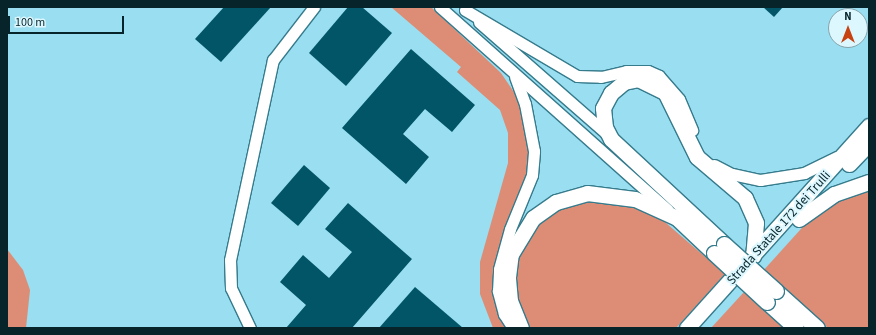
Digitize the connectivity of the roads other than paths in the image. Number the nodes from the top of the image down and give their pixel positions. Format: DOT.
graph roads {
  1 [pos="314,7"];
  2 [pos="440,7"];
  3 [pos="464,8"];
  4 [pos="514,74"];
  5 [pos="869,126"];
  6 [pos="609,136"];
  7 [pos="869,143"];
  8 [pos="849,149"];
  9 [pos="869,182"];
  10 [pos="677,218"];
  11 [pos="799,220"];
  12 [pos="719,248"];
  13 [pos="753,256"];
  14 [pos="771,296"];
  15 [pos="797,310"];
  16 [pos="691,327"];
  17 [pos="250,328"];
  18 [pos="513,328"];
  19 [pos="521,328"];
  20 [pos="796,328"];
  21 [pos="817,328"];
  22 [pos="822,328"];
  1 -- 17 [label="street"];
  2 -- 4 [label="street"];
  3 -- 6 [label="street"];
  3 -- 8 [label="street"];
  4 -- 10 [label="street"];
  4 -- 18 [label="street"];
  5 -- 8 [label="highway, Strada Statale 172 dei Trulli"];
  6 -- 12 [label="highway"];
  6 -- 13 [label="highway"];
  7 -- 11 [label="highway, Strada Statale 172 dei Trulli"];
  8 -- 13 [label="highway, Strada Statale 172 dei Trulli"];
  9 -- 11 [label="highway"];
  10 -- 12 [label="highway"];
  10 -- 19 [label="highway"];
  11 -- 16 [label="highway, Strada Statale 172 dei Trulli"];
  12 -- 14 [label="highway, bridge"];
  13 -- 16 [label="highway, Strada Statale 172 dei Trulli"];
  14 -- 15 [label="highway"];
  14 -- 20 [label="highway"];
  15 -- 21 [label="highway"];
  15 -- 22 [label="highway"];
}
